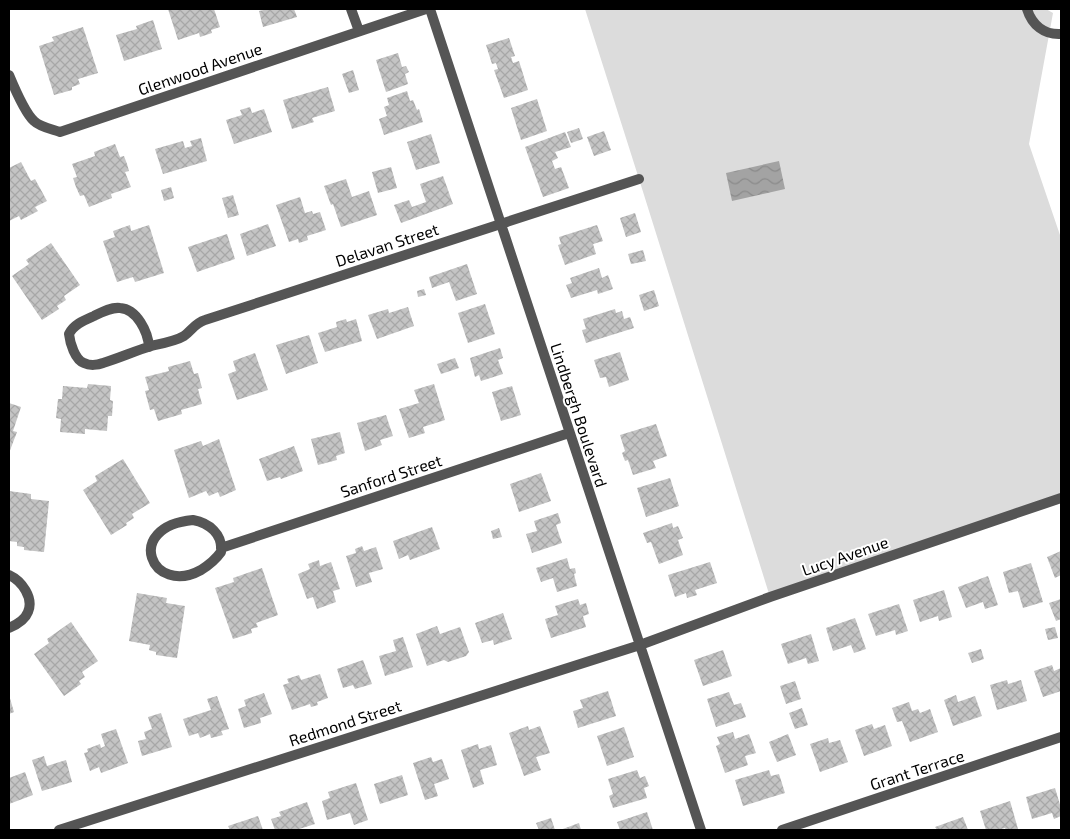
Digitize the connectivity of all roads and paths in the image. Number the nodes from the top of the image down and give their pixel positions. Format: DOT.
graph roads {
  1 [pos="351,9"];
  2 [pos="426,9"];
  3 [pos="430,9"];
  4 [pos="1027,9"];
  5 [pos="359,31"];
  6 [pos="1059,34"];
  7 [pos="9,75"];
  8 [pos="640,179"];
  9 [pos="501,224"];
  10 [pos="149,347"];
  11 [pos="569,433"];
  12 [pos="1061,498"];
  13 [pos="221,548"];
  14 [pos="9,576"];
  15 [pos="9,628"];
  16 [pos="640,645"];
  17 [pos="1061,738"];
  18 [pos="59,830"];
  19 [pos="701,830"];
  20 [pos="782,830"];
  1 -- 5 [label="street"];
  2 -- 5 [label="street, Glenwood Avenue"];
  3 -- 9 [label="street, Lindbergh Boulevard"];
  4 -- 6 [label="street"];
  5 -- 7 [label="street, Glenwood Avenue"];
  8 -- 9 [label="street, Delavan Street"];
  9 -- 10 [label="street, Delavan Street"];
  9 -- 11 [label="street, Lindbergh Boulevard"];
  10 -- 10 [label="street, Delavan Street"];
  11 -- 13 [label="street, Sanford Street"];
  11 -- 16 [label="street, Lindbergh Boulevard"];
  12 -- 16 [label="street, Lucy Avenue"];
  13 -- 13 [label="street"];
  14 -- 15 [label="street"];
  16 -- 18 [label="street, Redmond Street"];
  16 -- 19 [label="street, Lindbergh Boulevard"];
  17 -- 20 [label="street, Grant Terrace"];
}
